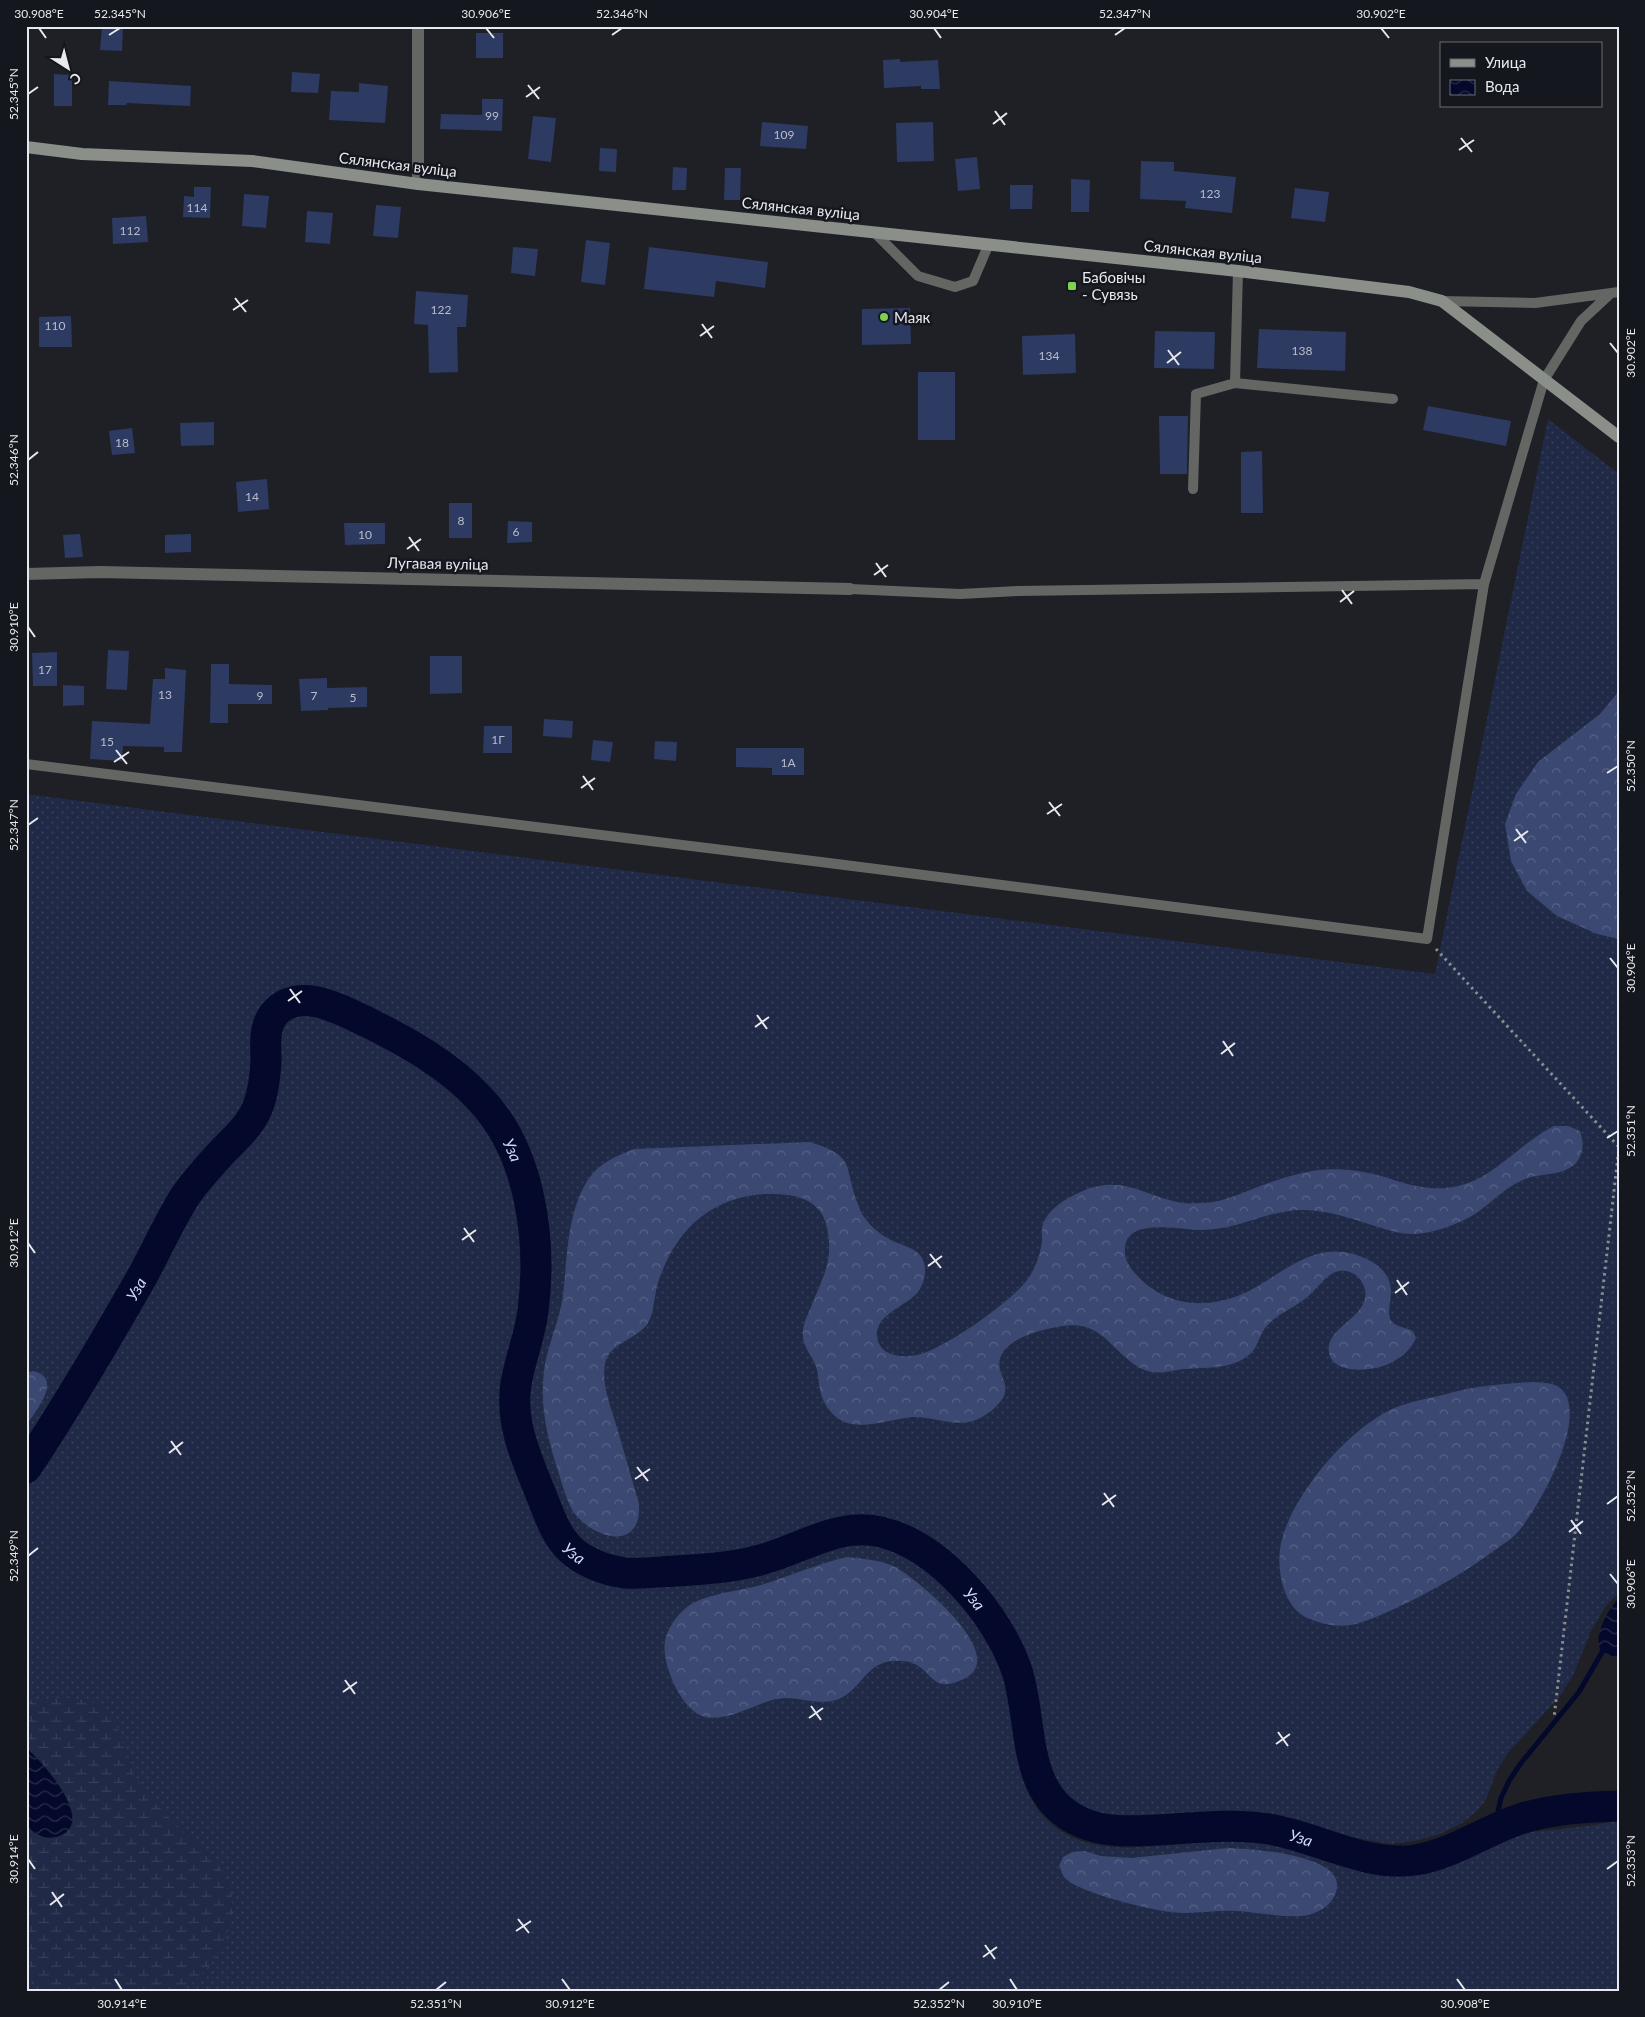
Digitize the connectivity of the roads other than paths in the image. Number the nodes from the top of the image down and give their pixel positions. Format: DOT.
graph roads {
  1 [pos="418,26"];
  2 [pos="26,147"];
  3 [pos="418,184"];
  4 [pos="874,232"];
  5 [pos="988,246"];
  6 [pos="1238,271"];
  7 [pos="1615,292"];
  8 [pos="1442,301"];
  9 [pos="1544,380"];
  10 [pos="1235,384"];
  11 [pos="1393,399"];
  12 [pos="1619,437"];
  13 [pos="1193,489"];
  14 [pos="26,574"];
  15 [pos="1484,584"];
  16 [pos="850,589"];
  17 [pos="26,764"];
  1 -- 3 [label="street"];
  2 -- 3 [label="street, Сялянская вуліца"];
  3 -- 4 [label="street, Сялянская вуліца"];
  4 -- 5 [label="street, Сялянская вуліца"];
  4 -- 5 [label="lane"];
  5 -- 6 [label="street, Сялянская вуліца"];
  6 -- 8 [label="street, Сялянская вуліца"];
  6 -- 10 [label="lane"];
  7 -- 8 [label="lane"];
  7 -- 9 [label="lane"];
  8 -- 9 [label="street, Сялянская вуліца"];
  9 -- 12 [label="street, Сялянская вуліца"];
  9 -- 15 [label="lane"];
  10 -- 11 [label="lane"];
  10 -- 13 [label="lane"];
  14 -- 16 [label="street, Лугавая вуліца"];
  15 -- 16 [label="lane"];
  15 -- 17 [label="lane"];
}
